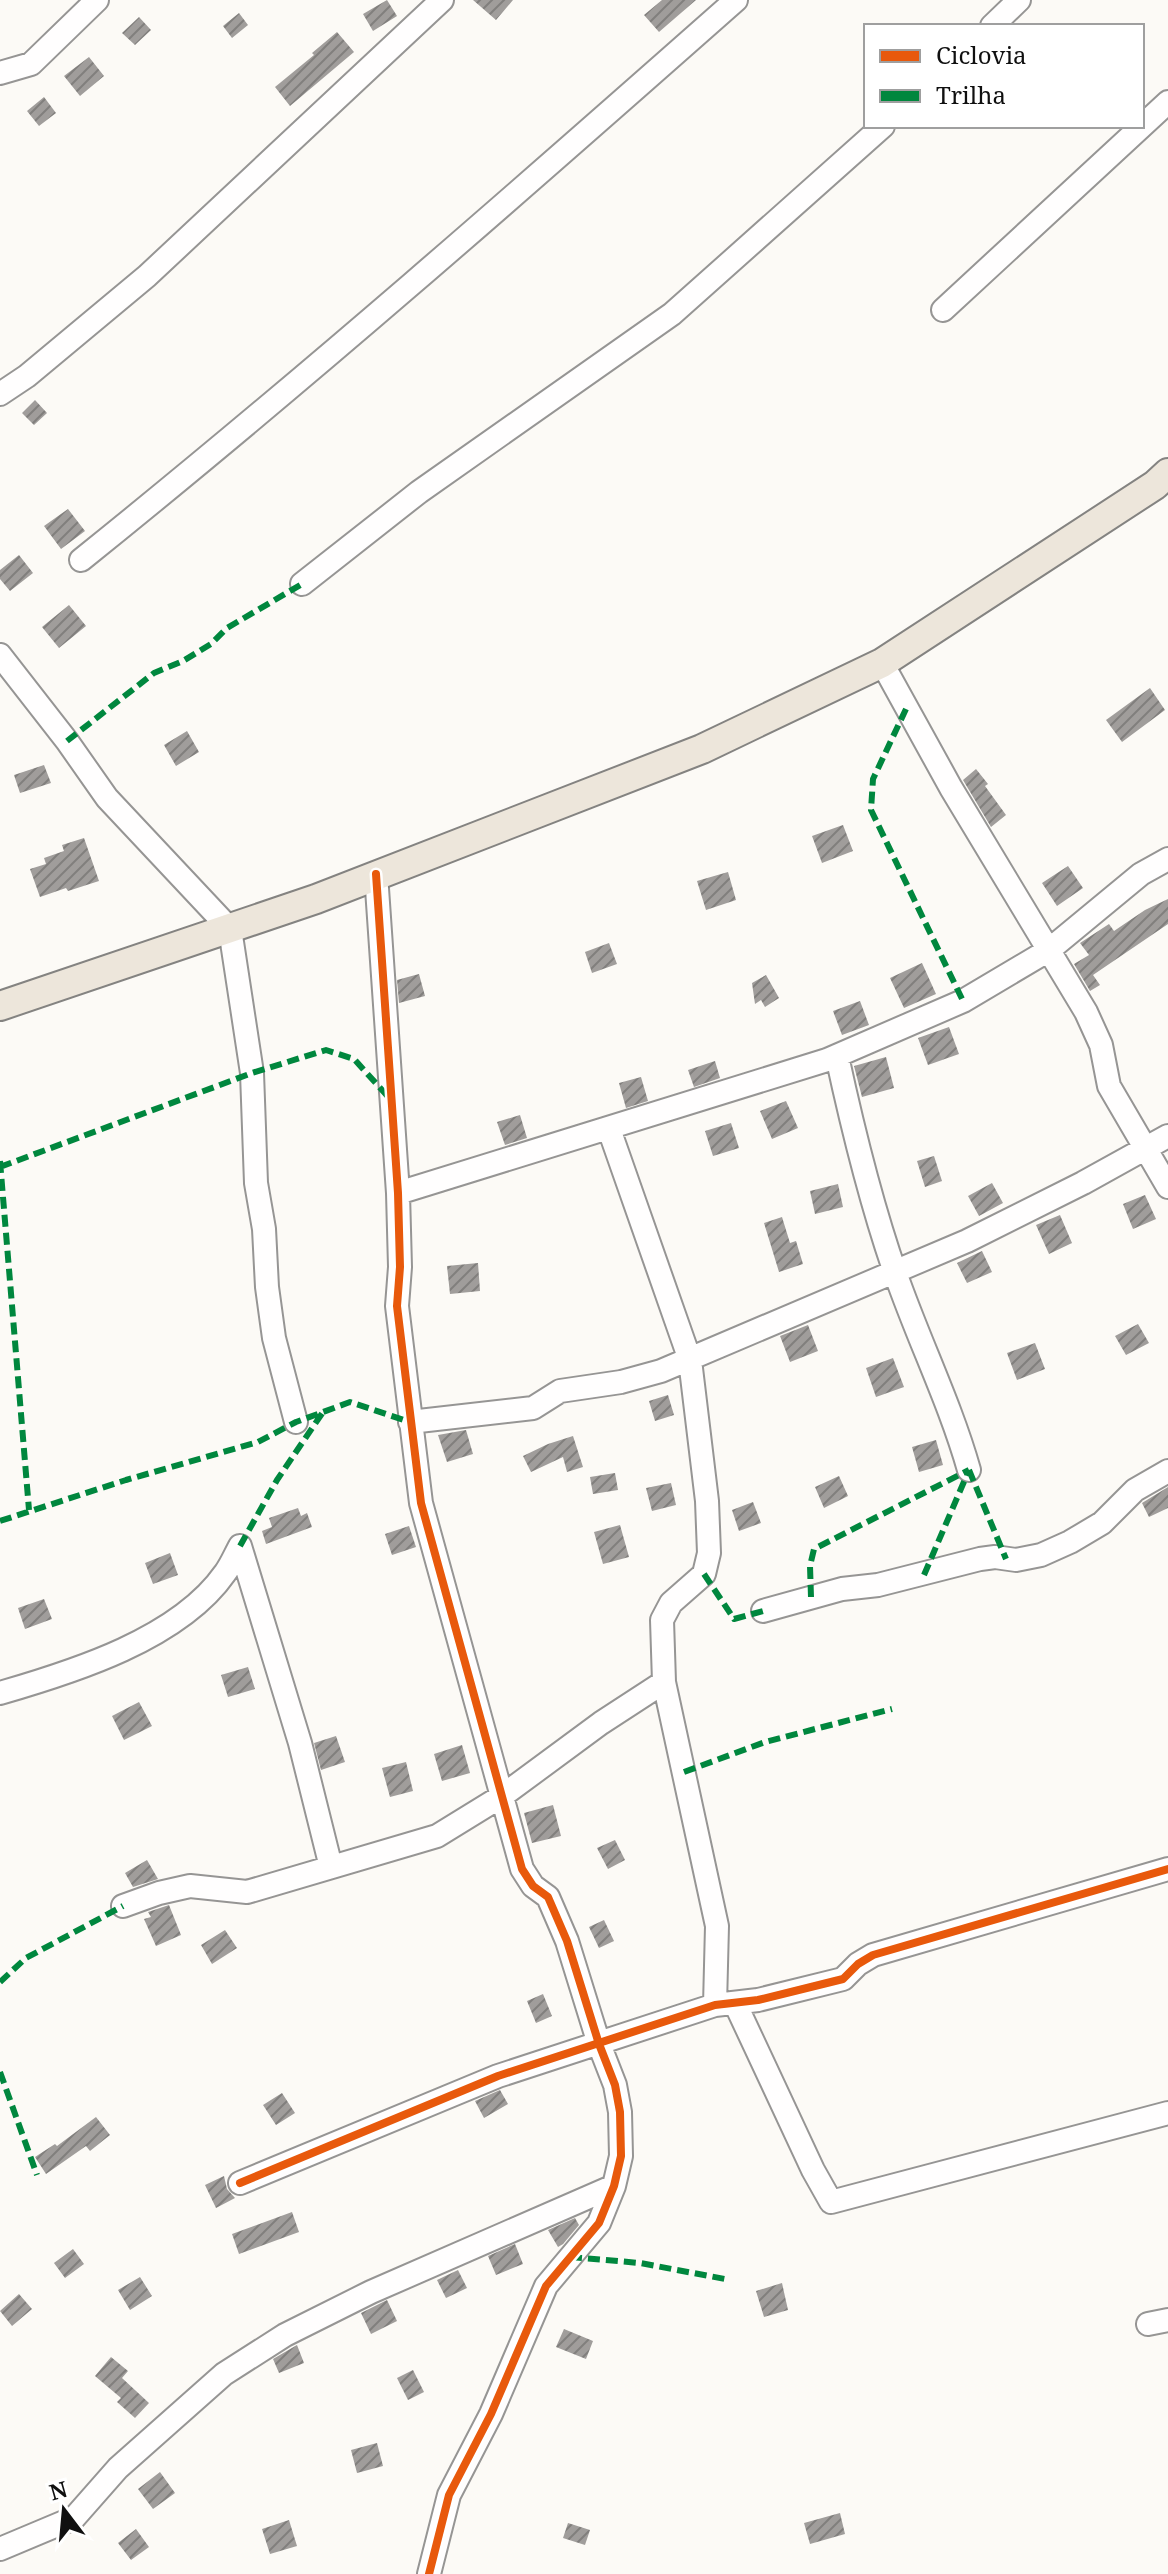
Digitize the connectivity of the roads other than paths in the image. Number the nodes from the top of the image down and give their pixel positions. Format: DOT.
graph roads {
  1 [pos="97,0"];
  2 [pos="442,0"];
  3 [pos="736,0"];
  4 [pos="1019,0"];
  5 [pos="994,24"];
  6 [pos="0,73"];
  7 [pos="1168,102"];
  8 [pos="1144,124"];
  9 [pos="881,128"];
  10 [pos="1140,128"];
  11 [pos="943,310"];
  12 [pos="0,394"];
  13 [pos="1168,473"];
  14 [pos="81,560"];
  15 [pos="302,584"];
  16 [pos="0,655"];
  17 [pos="882,663"];
  18 [pos="1168,859"];
  19 [pos="376,874"];
  20 [pos="230,929"];
  21 [pos="1049,950"];
  22 [pos="0,1006"];
  23 [pos="837,1056"];
  24 [pos="609,1129"];
  25 [pos="1168,1136"];
  26 [pos="1145,1148"];
  27 [pos="1168,1187"];
  28 [pos="398,1193"];
  29 [pos="895,1272"];
  30 [pos="690,1360"];
  31 [pos="296,1422"];
  32 [pos="410,1422"];
  33 [pos="969,1470"];
  34 [pos="1168,1471"];
  35 [pos="763,1611"];
  36 [pos="664,1682"];
  37 [pos="0,1693"];
  38 [pos="502,1796"];
  39 [pos="331,1867"];
  40 [pos="1168,1869"];
  41 [pos="123,1906"];
  42 [pos="725,2004"];
  43 [pos="599,2044"];
  44 [pos="1168,2113"];
  45 [pos="240,2183"];
  46 [pos="614,2186"];
  47 [pos="0,2549"];
  48 [pos="429,2574"];
  1 -- 6 [label="street"];
  2 -- 12 [label="street"];
  3 -- 14 [label="street"];
  4 -- 5 [label="street"];
  7 -- 8 [label="street"];
  9 -- 15 [label="street"];
  10 -- 11 [label="street"];
  13 -- 17 [label="main road"];
  16 -- 20 [label="street"];
  17 -- 19 [label="main road"];
  17 -- 21 [label="street"];
  18 -- 21 [label="street"];
  19 -- 20 [label="main road"];
  19 -- 28 [label="street"];
  20 -- 22 [label="main road"];
  20 -- 31 [label="street"];
  21 -- 23 [label="street"];
  21 -- 26 [label="street"];
  23 -- 24 [label="street"];
  23 -- 29 [label="street"];
  24 -- 28 [label="street"];
  24 -- 30 [label="street"];
  25 -- 26 [label="street"];
  26 -- 27 [label="street"];
  26 -- 29 [label="street"];
  28 -- 32 [label="street"];
  29 -- 30 [label="street"];
  29 -- 33 [label="street"];
  30 -- 32 [label="street"];
  30 -- 36 [label="street"];
  32 -- 38 [label="street"];
  34 -- 35 [label="street"];
  36 -- 38 [label="street"];
  36 -- 42 [label="street"];
  37 -- 39 [label="street"];
  38 -- 39 [label="street"];
  38 -- 43 [label="street"];
  39 -- 41 [label="street"];
  40 -- 42 [label="street"];
  42 -- 43 [label="street"];
  42 -- 44 [label="street"];
  43 -- 45 [label="street"];
  43 -- 46 [label="street"];
  46 -- 47 [label="street"];
  46 -- 48 [label="street"];
}
